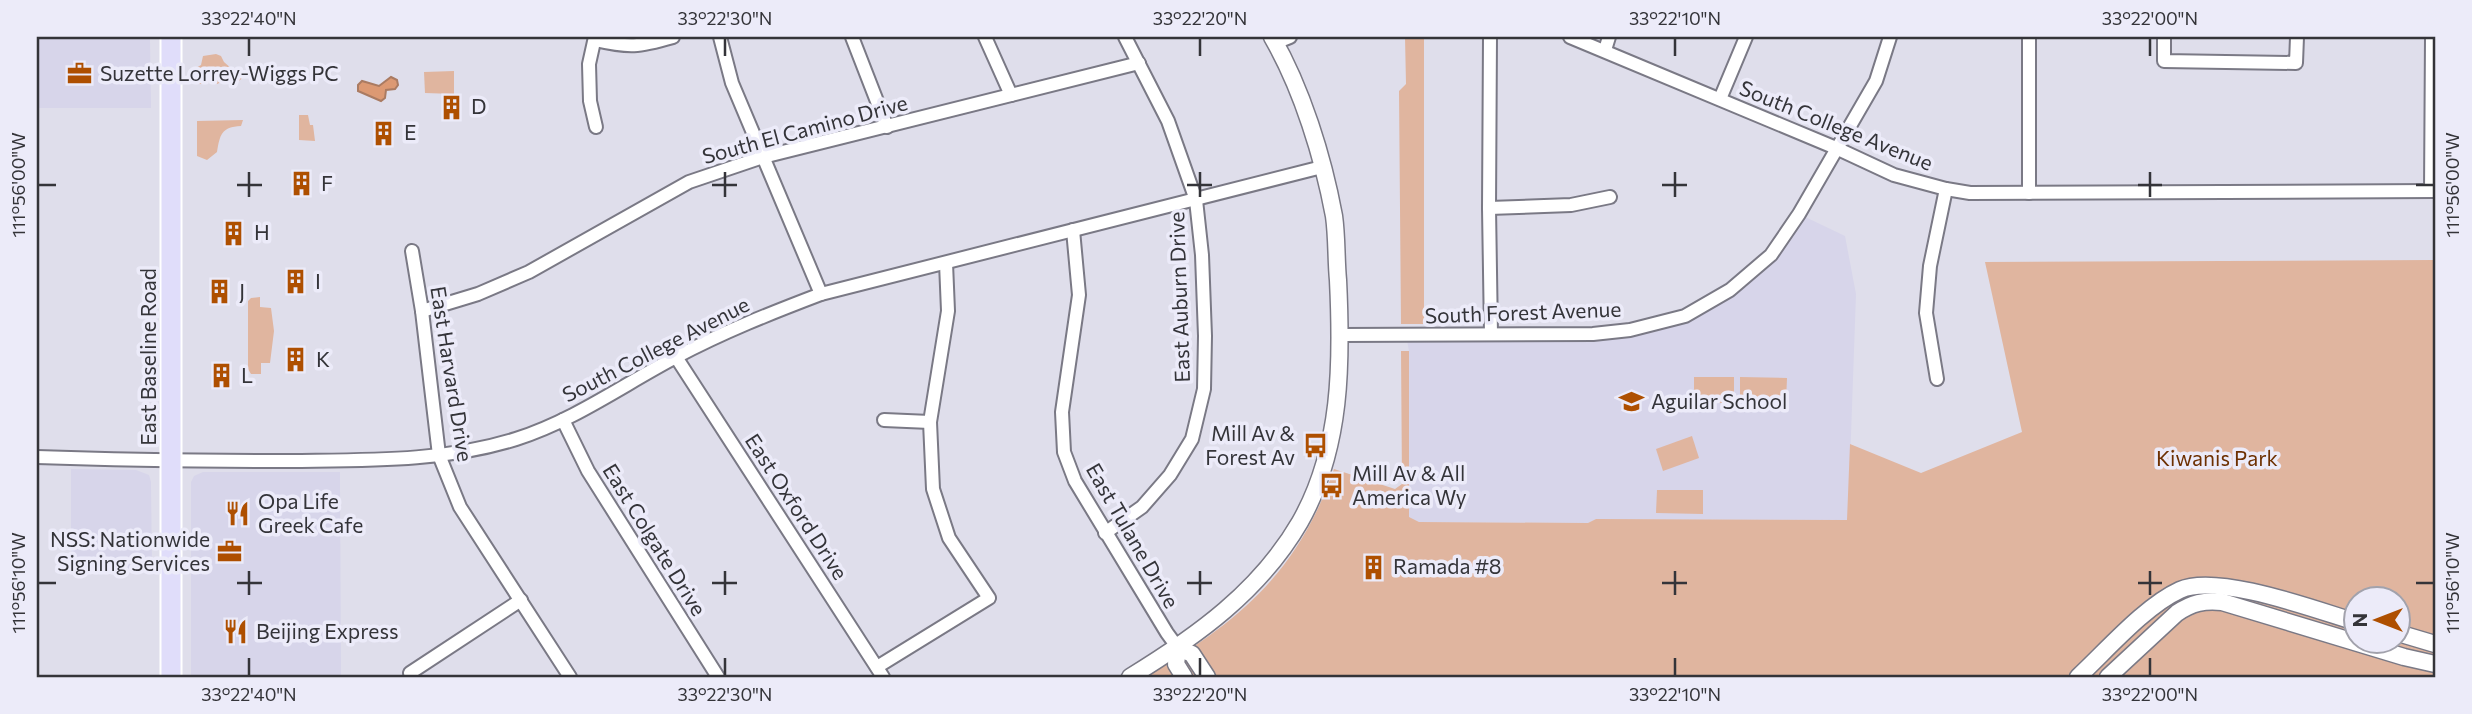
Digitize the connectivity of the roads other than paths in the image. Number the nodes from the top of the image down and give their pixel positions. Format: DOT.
graph roads {
  1 [pos="170,37"];
  2 [pos="673,37"];
  3 [pos="720,37"];
  4 [pos="852,37"];
  5 [pos="985,37"];
  6 [pos="1125,37"];
  7 [pos="1490,37"];
  8 [pos="1570,37"];
  9 [pos="1609,37"];
  10 [pos="1746,37"];
  11 [pos="1890,37"];
  12 [pos="2029,37"];
  13 [pos="2164,37"];
  14 [pos="2297,37"];
  15 [pos="2432,37"];
  16 [pos="595,39"];
  17 [pos="1279,39"];
  18 [pos="1605,50"];
  19 [pos="2434,59"];
  20 [pos="1139,63"];
  21 [pos="1010,94"];
  22 [pos="1720,99"];
  23 [pos="596,127"];
  24 [pos="887,127"];
  25 [pos="1836,148"];
  26 [pos="763,157"];
  27 [pos="1322,167"];
  28 [pos="1946,189"];
  29 [pos="2433,191"];
  30 [pos="2029,193"];
  31 [pos="1610,197"];
  32 [pos="1196,201"];
  33 [pos="1489,208"];
  34 [pos="1073,230"];
  35 [pos="412,251"];
  36 [pos="946,263"];
  37 [pos="821,294"];
  38 [pos="422,311"];
  39 [pos="1491,334"];
  40 [pos="1340,335"];
  41 [pos="676,357"];
  42 [pos="1937,379"];
  43 [pos="563,420"];
  44 [pos="884,420"];
  45 [pos="930,422"];
  46 [pos="439,456"];
  47 [pos="37,457"];
  48 [pos="172,460"];
  49 [pos="1105,533"];
  50 [pos="521,600"];
  51 [pos="2281,600"];
  52 [pos="2342,618"];
  53 [pos="2276,619"];
  54 [pos="2412,638"];
  55 [pos="2435,644"];
  56 [pos="1178,648"];
  57 [pos="2435,664"];
  58 [pos="880,672"];
  59 [pos="171,677"];
  60 [pos="412,677"];
  61 [pos="570,677"];
  62 [pos="718,677"];
  63 [pos="1130,677"];
  64 [pos="1184,677"];
  65 [pos="1208,677"];
  66 [pos="2078,677"];
  67 [pos="2108,677"];
  1 -- 48 [label="main road, East Baseline Road"];
  2 -- 16 [label="street"];
  3 -- 26 [label="street"];
  4 -- 24 [label="street"];
  5 -- 21 [label="street"];
  6 -- 20 [label="street, East Auburn Drive"];
  7 -- 33 [label="street"];
  8 -- 18 [label="street, South College Avenue"];
  9 -- 18 [label="street"];
  10 -- 22 [label="street"];
  11 -- 25 [label="street, South Forest Avenue"];
  12 -- 30 [label="street"];
  13 -- 14 [label="street"];
  15 -- 19 [label="street"];
  16 -- 23 [label="street"];
  17 -- 27 [label="street"];
  18 -- 22 [label="street, South College Avenue"];
  19 -- 29 [label="street"];
  20 -- 21 [label="street, South El Camino Drive"];
  20 -- 32 [label="street, East Auburn Drive"];
  21 -- 24 [label="street, South El Camino Drive"];
  22 -- 25 [label="street, South College Avenue"];
  24 -- 26 [label="street, South El Camino Drive"];
  25 -- 28 [label="street, South College Avenue"];
  25 -- 39 [label="street, South Forest Avenue"];
  26 -- 37 [label="street"];
  26 -- 38 [label="street, South El Camino Drive"];
  27 -- 32 [label="street, South College Avenue"];
  27 -- 40 [label="street"];
  28 -- 30 [label="street, South College Avenue"];
  28 -- 42 [label="street"];
  29 -- 30 [label="street, South College Avenue"];
  31 -- 33 [label="street"];
  32 -- 34 [label="street, South College Avenue"];
  32 -- 49 [label="street, East Auburn Drive"];
  33 -- 39 [label="street"];
  34 -- 36 [label="street, South College Avenue"];
  34 -- 49 [label="street, East Tulane Drive"];
  35 -- 38 [label="street, East Harvard Drive"];
  36 -- 37 [label="street, South College Avenue"];
  36 -- 45 [label="street"];
  37 -- 41 [label="street, South College Avenue"];
  38 -- 46 [label="street, East Harvard Drive"];
  39 -- 40 [label="street, South Forest Avenue"];
  40 -- 56 [label="street"];
  41 -- 43 [label="street, South College Avenue"];
  41 -- 58 [label="street, East Oxford Drive"];
  43 -- 46 [label="street, South College Avenue"];
  43 -- 62 [label="street, East Colgate Drive"];
  44 -- 45 [label="street"];
  45 -- 58 [label="street"];
  46 -- 48 [label="street, South College Avenue"];
  46 -- 50 [label="street, East Harvard Drive"];
  47 -- 48 [label="street, South College Avenue"];
  48 -- 59 [label="main road, East Baseline Road"];
  49 -- 56 [label="street, East Tulane Drive"];
  50 -- 60 [label="street"];
  50 -- 61 [label="street, East Harvard Drive"];
  51 -- 52 [label="street"];
  51 -- 53 [label="street"];
  51 -- 66 [label="street"];
  53 -- 57 [label="street"];
  53 -- 67 [label="street"];
  54 -- 55 [label="street"];
  56 -- 63 [label="street"];
  56 -- 64 [label="street"];
  56 -- 65 [label="street"];
}
